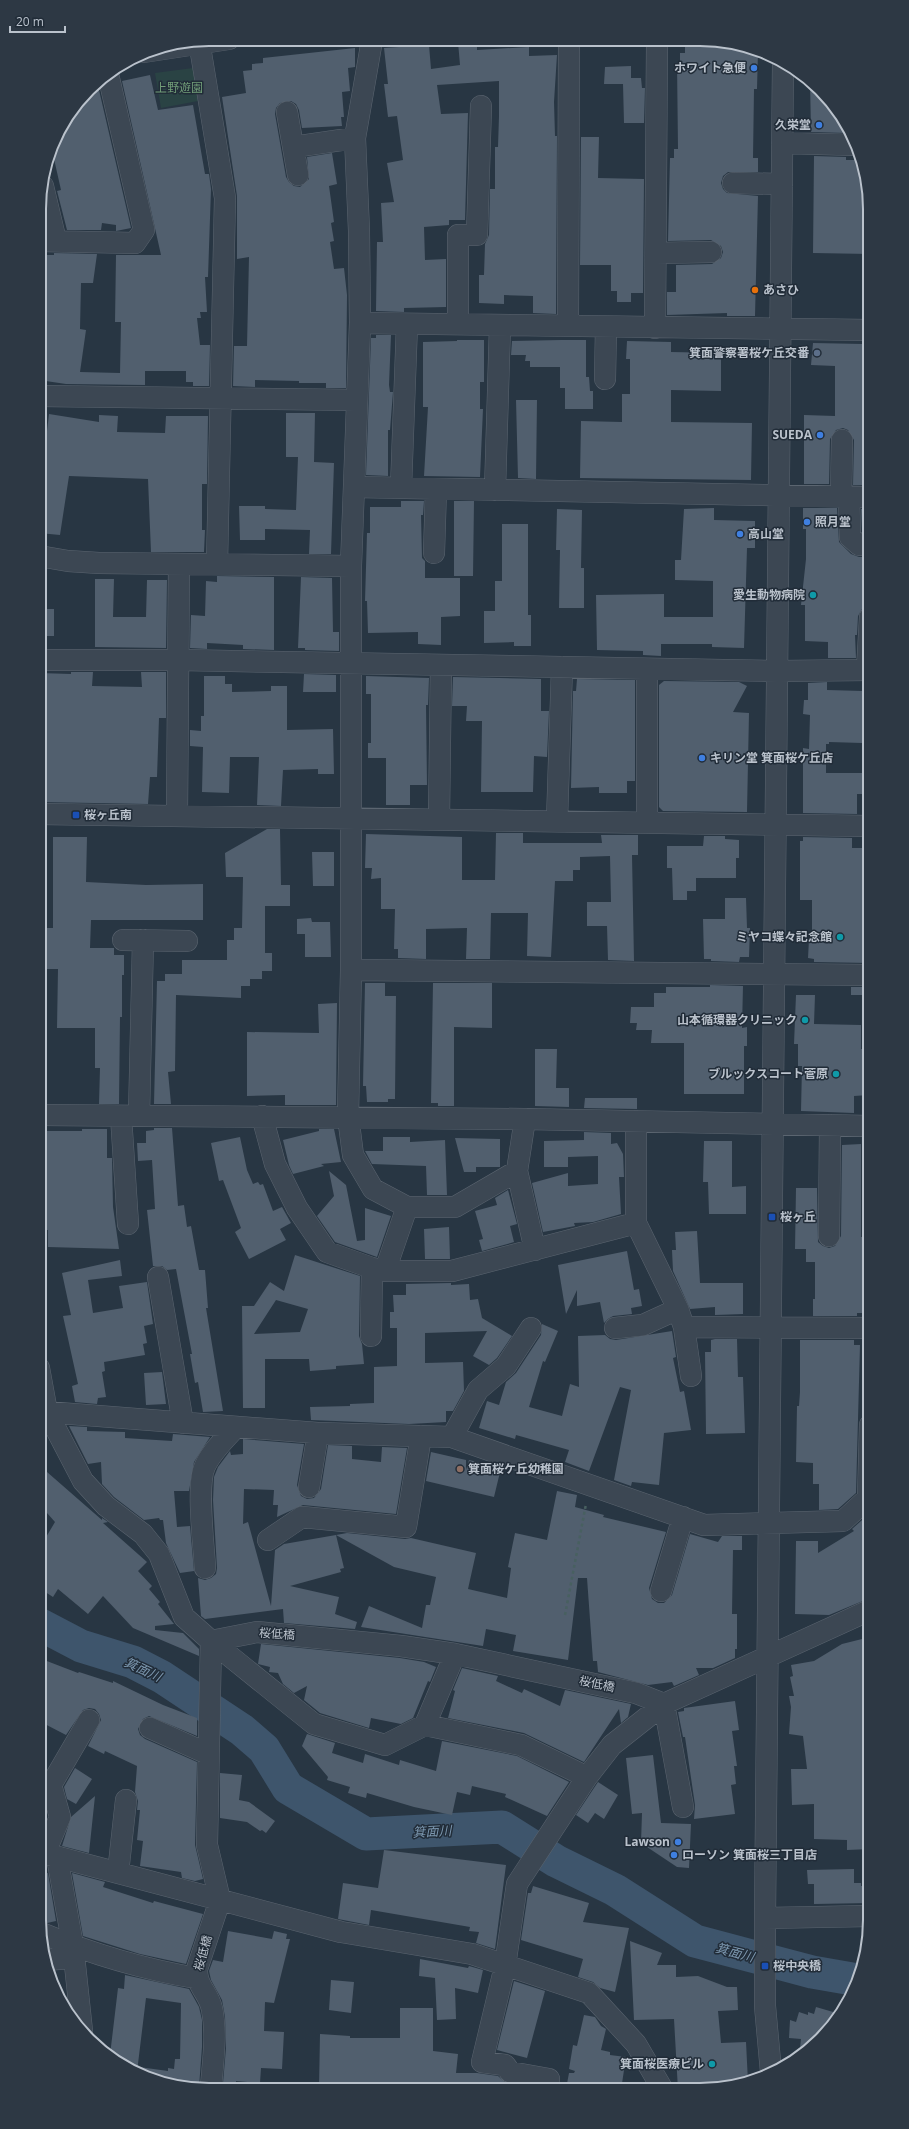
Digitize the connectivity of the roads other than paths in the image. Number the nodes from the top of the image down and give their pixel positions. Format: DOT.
graph roads {
  1 [pos="200,46"];
  2 [pos="371,46"];
  3 [pos="569,46"];
  4 [pos="657,46"];
  5 [pos="783,69"];
  6 [pos="109,80"];
  7 [pos="481,106"];
  8 [pos="287,112"];
  9 [pos="355,138"];
  10 [pos="782,143"];
  11 [pos="849,144"];
  12 [pos="293,147"];
  13 [pos="298,175"];
  14 [pos="733,183"];
  15 [pos="782,184"];
  16 [pos="46,223"];
  17 [pos="48,241"];
  18 [pos="711,252"];
  19 [pos="656,253"];
  20 [pos="360,323"];
  21 [pos="407,324"];
  22 [pos="458,324"];
  23 [pos="500,325"];
  24 [pos="568,326"];
  25 [pos="606,327"];
  26 [pos="655,328"];
  27 [pos="781,330"];
  28 [pos="863,330"];
  29 [pos="605,379"];
  30 [pos="46,396"];
  31 [pos="220,400"];
  32 [pos="357,400"];
  33 [pos="842,440"];
  34 [pos="354,487"];
  35 [pos="402,488"];
  36 [pos="436,489"];
  37 [pos="495,490"];
  38 [pos="779,497"];
  39 [pos="845,497"];
  40 [pos="863,497"];
  41 [pos="863,545"];
  42 [pos="434,553"];
  43 [pos="46,557"];
  44 [pos="180,564"];
  45 [pos="217,564"];
  46 [pos="351,566"];
  47 [pos="46,660"];
  48 [pos="179,660"];
  49 [pos="352,663"];
  50 [pos="441,665"];
  51 [pos="562,667"];
  52 [pos="647,669"];
  53 [pos="863,670"];
  54 [pos="778,671"];
  55 [pos="46,814"];
  56 [pos="177,816"];
  57 [pos="352,817"];
  58 [pos="439,819"];
  59 [pos="557,821"];
  60 [pos="647,822"];
  61 [pos="776,824"];
  62 [pos="863,826"];
  63 [pos="188,941"];
  64 [pos="352,970"];
  65 [pos="775,974"];
  66 [pos="863,975"];
  67 [pos="46,1115"];
  68 [pos="130,1116"];
  69 [pos="262,1116"];
  70 [pos="348,1116"];
  71 [pos="525,1119"];
  72 [pos="636,1121"];
  73 [pos="773,1125"];
  74 [pos="830,1125"];
  75 [pos="863,1126"];
  76 [pos="517,1171"];
  77 [pos="407,1207"];
  78 [pos="636,1223"];
  79 [pos="128,1224"];
  80 [pos="829,1236"];
  81 [pos="535,1250"];
  82 [pos="379,1270"];
  83 [pos="158,1277"];
  84 [pos="681,1318"];
  85 [pos="771,1326"];
  86 [pos="531,1328"];
  87 [pos="615,1328"];
  88 [pos="863,1328"];
  89 [pos="372,1336"];
  90 [pos="691,1376"];
  91 [pos="46,1415"];
  92 [pos="46,1420"];
  93 [pos="183,1423"];
  94 [pos="236,1427"];
  95 [pos="318,1433"];
  96 [pos="421,1436"];
  97 [pos="452,1437"];
  98 [pos="309,1487"];
  99 [pos="863,1503"];
  100 [pos="683,1518"];
  101 [pos="770,1523"];
  102 [pos="268,1540"];
  103 [pos="205,1568"];
  104 [pos="661,1591"];
  105 [pos="863,1613"];
  106 [pos="211,1650"];
  107 [pos="455,1654"];
  108 [pos="768,1657"];
  109 [pos="664,1704"];
  110 [pos="89,1720"];
  111 [pos="424,1725"];
  112 [pos="150,1728"];
  113 [pos="208,1754"];
  114 [pos="587,1776"];
  115 [pos="126,1800"];
  116 [pos="683,1807"];
  117 [pos="47,1854"];
  118 [pos="118,1873"];
  119 [pos="220,1900"];
  120 [pos="863,1916"];
  121 [pos="765,1918"];
  122 [pos="47,1936"];
  123 [pos="74,1952"];
  124 [pos="51,1958"];
  125 [pos="505,1966"];
  126 [pos="196,1978"];
  127 [pos="81,2020"];
  128 [pos="771,2067"];
  129 [pos="549,2079"];
  130 [pos="509,2080"];
  131 [pos="211,2083"];
  132 [pos="659,2083"];
  1 -- 31 [label="street"];
  2 -- 9 [label="street"];
  3 -- 24 [label="street"];
  4 -- 19 [label="street"];
  5 -- 10 [label="street"];
  6 -- 17 [label="street"];
  7 -- 22 [label="street"];
  8 -- 12 [label="street"];
  9 -- 12 [label="street"];
  9 -- 20 [label="street"];
  10 -- 11 [label="street"];
  10 -- 15 [label="street"];
  12 -- 13 [label="street"];
  14 -- 15 [label="street"];
  15 -- 27 [label="street"];
  16 -- 17 [label="street"];
  18 -- 19 [label="street"];
  19 -- 26 [label="street"];
  20 -- 21 [label="street"];
  20 -- 32 [label="street"];
  21 -- 22 [label="street"];
  21 -- 35 [label="street"];
  22 -- 23 [label="street"];
  23 -- 24 [label="street"];
  23 -- 37 [label="street"];
  24 -- 25 [label="street"];
  25 -- 26 [label="street"];
  25 -- 29 [label="street"];
  26 -- 27 [label="street"];
  27 -- 28 [label="street"];
  27 -- 38 [label="street"];
  30 -- 31 [label="street"];
  31 -- 32 [label="street"];
  31 -- 45 [label="street"];
  32 -- 34 [label="street"];
  33 -- 39 [label="street"];
  34 -- 35 [label="street"];
  34 -- 46 [label="street"];
  35 -- 36 [label="street"];
  36 -- 37 [label="street"];
  36 -- 42 [label="street"];
  37 -- 38 [label="street"];
  38 -- 39 [label="street"];
  38 -- 54 [label="street"];
  39 -- 40 [label="street"];
  39 -- 41 [label="street"];
  43 -- 44 [label="street"];
  44 -- 45 [label="street"];
  44 -- 48 [label="street"];
  45 -- 46 [label="street"];
  46 -- 49 [label="street"];
  47 -- 48 [label="street"];
  48 -- 49 [label="street"];
  48 -- 56 [label="street"];
  49 -- 50 [label="street"];
  49 -- 57 [label="street"];
  50 -- 51 [label="street"];
  50 -- 58 [label="street"];
  51 -- 52 [label="street"];
  51 -- 59 [label="street"];
  52 -- 54 [label="street"];
  52 -- 60 [label="street"];
  53 -- 54 [label="street"];
  54 -- 61 [label="street"];
  55 -- 56 [label="street"];
  56 -- 57 [label="street"];
  57 -- 58 [label="street"];
  57 -- 64 [label="street"];
  58 -- 59 [label="street"];
  59 -- 60 [label="street"];
  60 -- 61 [label="street"];
  61 -- 62 [label="street"];
  61 -- 65 [label="street"];
  63 -- 68 [label="street"];
  64 -- 65 [label="street"];
  64 -- 70 [label="street"];
  65 -- 66 [label="street"];
  65 -- 73 [label="street"];
  67 -- 68 [label="street"];
  68 -- 69 [label="street"];
  68 -- 79 [label="street"];
  69 -- 70 [label="street"];
  69 -- 82 [label="street"];
  70 -- 71 [label="street"];
  70 -- 77 [label="street"];
  71 -- 72 [label="street"];
  71 -- 76 [label="street"];
  72 -- 73 [label="street"];
  72 -- 78 [label="street"];
  73 -- 74 [label="street"];
  73 -- 85 [label="street"];
  74 -- 75 [label="street"];
  74 -- 80 [label="street"];
  76 -- 77 [label="street"];
  76 -- 81 [label="street"];
  77 -- 82 [label="street"];
  78 -- 81 [label="street"];
  78 -- 84 [label="street"];
  81 -- 82 [label="street"];
  82 -- 89 [label="street"];
  83 -- 93 [label="street"];
  84 -- 85 [label="street"];
  84 -- 87 [label="street"];
  84 -- 90 [label="street"];
  85 -- 88 [label="street"];
  85 -- 101 [label="street"];
  86 -- 97 [label="street"];
  91 -- 93 [label="street"];
  92 -- 106 [label="street"];
  93 -- 94 [label="street"];
  94 -- 95 [label="street"];
  94 -- 103 [label="street"];
  95 -- 96 [label="street"];
  95 -- 98 [label="street"];
  96 -- 97 [label="street"];
  96 -- 102 [label="street"];
  97 -- 100 [label="street"];
  99 -- 101 [label="street"];
  100 -- 101 [label="street"];
  100 -- 104 [label="street"];
  101 -- 108 [label="street"];
  105 -- 108 [label="street"];
  106 -- 107 [label="street, 桜低橋"];
  106 -- 111 [label="street"];
  106 -- 113 [label="street"];
  107 -- 109 [label="street, 桜低橋"];
  107 -- 111 [label="street"];
  108 -- 109 [label="street"];
  108 -- 121 [label="street"];
  109 -- 114 [label="street"];
  109 -- 116 [label="street"];
  110 -- 117 [label="street"];
  111 -- 114 [label="street"];
  112 -- 113 [label="street"];
  113 -- 119 [label="street"];
  114 -- 125 [label="street"];
  115 -- 118 [label="street"];
  117 -- 118 [label="street"];
  117 -- 123 [label="street"];
  118 -- 119 [label="street"];
  119 -- 125 [label="street"];
  119 -- 126 [label="street, 桜低橋"];
  120 -- 121 [label="street"];
  121 -- 128 [label="street"];
  122 -- 123 [label="street"];
  123 -- 124 [label="street"];
  123 -- 126 [label="street"];
  123 -- 127 [label="street"];
  125 -- 130 [label="street"];
  125 -- 132 [label="street"];
  126 -- 131 [label="street, 桜低橋"];
  129 -- 130 [label="street"];
}
